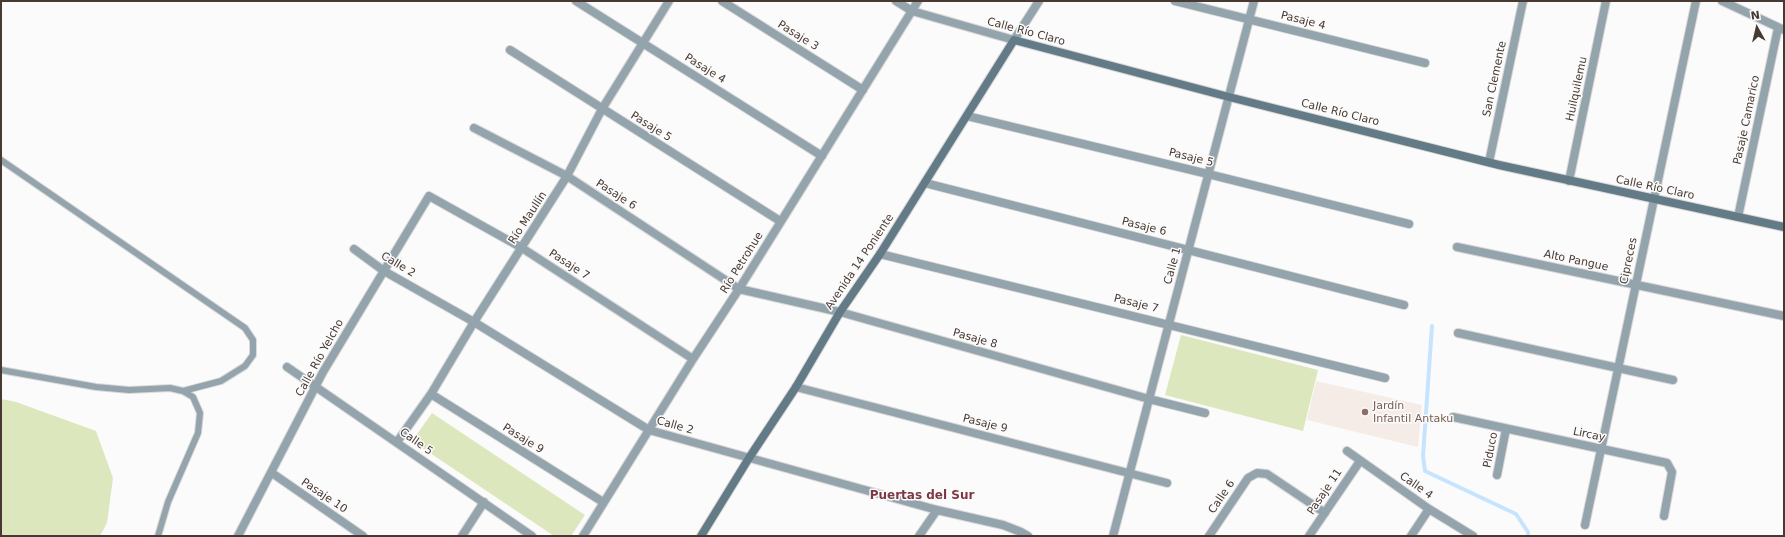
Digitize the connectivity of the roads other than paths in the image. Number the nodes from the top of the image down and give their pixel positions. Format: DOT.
graph roads {
  1 [pos="576,1"];
  2 [pos="669,1"];
  3 [pos="722,1"];
  4 [pos="896,1"];
  5 [pos="918,1"];
  6 [pos="1039,1"];
  7 [pos="1175,1"];
  8 [pos="1254,1"];
  9 [pos="1523,1"];
  10 [pos="1606,1"];
  11 [pos="1696,1"];
  12 [pos="1722,1"];
  13 [pos="912,11"];
  14 [pos="1249,18"];
  15 [pos="1781,29"];
  16 [pos="1014,40"];
  17 [pos="643,43"];
  18 [pos="510,50"];
  19 [pos="1425,63"];
  20 [pos="863,90"];
  21 [pos="1229,97"];
  22 [pos="602,109"];
  23 [pos="967,116"];
  24 [pos="474,128"];
  25 [pos="822,156"];
  26 [pos="1,160"];
  27 [pos="1489,162"];
  28 [pos="1208,174"];
  29 [pos="567,176"];
  30 [pos="1568,181"];
  31 [pos="925,183"];
  32 [pos="429,196"];
  33 [pos="1654,199"];
  34 [pos="1738,217"];
  35 [pos="780,221"];
  36 [pos="1409,224"];
  37 [pos="1784,227"];
  38 [pos="1457,247"];
  39 [pos="522,248"];
  40 [pos="354,249"];
  41 [pos="1188,250"];
  42 [pos="880,254"];
  43 [pos="384,270"];
  44 [pos="1636,285"];
  45 [pos="740,289"];
  46 [pos="1404,305"];
  47 [pos="840,312"];
  48 [pos="1784,316"];
  49 [pos="474,322"];
  50 [pos="1169,324"];
  51 [pos="1458,333"];
  52 [pos="693,359"];
  53 [pos="287,367"];
  54 [pos="1618,368"];
  55 [pos="1,370"];
  56 [pos="1385,378"];
  57 [pos="1673,380"];
  58 [pos="316,386"];
  59 [pos="796,387"];
  60 [pos="184,391"];
  61 [pos="431,394"];
  62 [pos="1149,399"];
  63 [pos="1205,413"];
  64 [pos="1453,417"];
  65 [pos="1506,429"];
  66 [pos="649,430"];
  67 [pos="397,442"];
  68 [pos="1601,449"];
  69 [pos="1347,451"];
  70 [pos="749,458"];
  71 [pos="1360,461"];
  72 [pos="272,473"];
  73 [pos="1130,473"];
  74 [pos="1497,475"];
  75 [pos="1168,483"];
  76 [pos="484,502"];
  77 [pos="603,502"];
  78 [pos="1429,509"];
  79 [pos="937,510"];
  80 [pos="1325,512"];
  81 [pos="1664,516"];
  82 [pos="1585,525"];
  83 [pos="1022,534"];
  84 [pos="158,536"];
  85 [pos="238,536"];
  86 [pos="363,536"];
  87 [pos="462,536"];
  88 [pos="532,536"];
  89 [pos="583,536"];
  90 [pos="701,536"];
  91 [pos="919,536"];
  92 [pos="1113,536"];
  93 [pos="1209,536"];
  94 [pos="1309,536"];
  95 [pos="1411,536"];
  96 [pos="1473,536"];
  1 -- 17 [label="street, Pasaje 4"];
  2 -- 17 [label="street, Río Maullín"];
  3 -- 20 [label="street, Pasaje 3"];
  4 -- 13 [label="street, Calle Río Claro"];
  5 -- 13 [label="street, Río Petrohue"];
  6 -- 16 [label="street, Avenida 14 Poniente"];
  7 -- 14 [label="street, Pasaje 4"];
  8 -- 14 [label="street, Calle 1"];
  9 -- 27 [label="street, San Clemente"];
  10 -- 30 [label="street, Huilquilemu"];
  11 -- 33 [label="street, Cipreces"];
  12 -- 15 [label="street"];
  13 -- 16 [label="street, Calle Río Claro"];
  13 -- 20 [label="street, Río Petrohue"];
  14 -- 19 [label="street, Pasaje 4"];
  14 -- 21 [label="street, Calle 1"];
  15 -- 34 [label="street, Pasaje Camarico"];
  16 -- 21 [label="street, Calle Río Claro"];
  16 -- 23 [label="street, Avenida 14 Poniente"];
  17 -- 22 [label="street, Río Maullín"];
  17 -- 25 [label="street, Pasaje 4"];
  18 -- 22 [label="street, Pasaje 5"];
  20 -- 25 [label="street, Río Petrohue"];
  21 -- 27 [label="street, Calle Río Claro"];
  21 -- 28 [label="street, Calle 1"];
  22 -- 29 [label="street, Río Maullín"];
  22 -- 35 [label="street, Pasaje 5"];
  23 -- 28 [label="street, Pasaje 5"];
  23 -- 31 [label="street, Avenida 14 Poniente"];
  24 -- 29 [label="street, Pasaje 6"];
  25 -- 35 [label="street, Río Petrohue"];
  26 -- 60 [label="lane"];
  27 -- 30 [label="street, Calle Río Claro"];
  28 -- 36 [label="street, Pasaje 5"];
  28 -- 41 [label="street, Calle 1"];
  29 -- 39 [label="street, Río Maullín"];
  29 -- 45 [label="street, Pasaje 6"];
  30 -- 33 [label="street, Calle Río Claro"];
  31 -- 41 [label="street, Pasaje 6"];
  31 -- 42 [label="street, Avenida 14 Poniente"];
  32 -- 39 [label="street, Pasaje 7"];
  32 -- 43 [label="street, Calle Río Yelcho"];
  33 -- 34 [label="street, Calle Río Claro"];
  33 -- 44 [label="street, Cipreces"];
  34 -- 37 [label="street, Calle Río Claro"];
  35 -- 45 [label="street, Río Petrohue"];
  38 -- 44 [label="street, Alto Pangue"];
  39 -- 49 [label="street, Río Maullín"];
  39 -- 52 [label="street, Pasaje 7"];
  40 -- 43 [label="street, Calle 2"];
  41 -- 46 [label="street, Pasaje 6"];
  41 -- 50 [label="street, Calle 1"];
  42 -- 47 [label="street, Avenida 14 Poniente"];
  42 -- 50 [label="street, Pasaje 7"];
  43 -- 49 [label="street, Calle 2"];
  43 -- 58 [label="street, Calle Río Yelcho"];
  44 -- 48 [label="street, Alto Pangue"];
  44 -- 54 [label="street, Cipreces"];
  45 -- 47 [label="street, Pasaje 8"];
  45 -- 52 [label="street, Río Petrohue"];
  47 -- 59 [label="street, Avenida 14 Poniente"];
  47 -- 62 [label="street, Pasaje 8"];
  49 -- 61 [label="street, Río Maullín"];
  49 -- 66 [label="street, Calle 2"];
  50 -- 56 [label="street, Pasaje 7"];
  50 -- 62 [label="street, Calle 1"];
  51 -- 54 [label="street"];
  52 -- 66 [label="street, Río Petrohue"];
  53 -- 58 [label="street, Calle 5"];
  54 -- 57 [label="street"];
  54 -- 68 [label="street, Cipreces"];
  55 -- 60 [label="lane"];
  58 -- 67 [label="street, Calle 5"];
  58 -- 72 [label="street, Calle Río Yelcho"];
  59 -- 70 [label="street, Avenida 14 Poniente"];
  59 -- 73 [label="street, Pasaje 9"];
  60 -- 84 [label="lane"];
  61 -- 67 [label="street, Río Maullín"];
  61 -- 77 [label="street, Pasaje 9"];
  62 -- 63 [label="street, Pasaje 8"];
  62 -- 73 [label="street, Calle 1"];
  64 -- 65 [label="street, Lircay"];
  65 -- 68 [label="street, Lircay"];
  65 -- 74 [label="street, Piduco"];
  66 -- 70 [label="street, Calle 2"];
  66 -- 77 [label="street, Río Petrohue"];
  67 -- 76 [label="street, Calle 5"];
  68 -- 81 [label="street, Lircay"];
  68 -- 82 [label="street, Cipreces"];
  69 -- 71 [label="street, Calle 4"];
  70 -- 79 [label="street, Calle 2"];
  70 -- 90 [label="street, Avenida 14 Poniente"];
  71 -- 78 [label="street, Calle 4"];
  71 -- 80 [label="street, Pasaje 11"];
  72 -- 85 [label="street, Calle Río Yelcho"];
  72 -- 86 [label="street, Pasaje 10"];
  73 -- 75 [label="street, Pasaje 9"];
  73 -- 92 [label="street, Calle 1"];
  76 -- 87 [label="street"];
  76 -- 88 [label="street, Calle 5"];
  77 -- 89 [label="street, Río Petrohue"];
  78 -- 95 [label="street"];
  78 -- 96 [label="street, Calle 4"];
  79 -- 83 [label="street, Calle 2"];
  79 -- 91 [label="street"];
  80 -- 93 [label="street, Calle 6"];
  80 -- 94 [label="street, Pasaje 11"];
}
